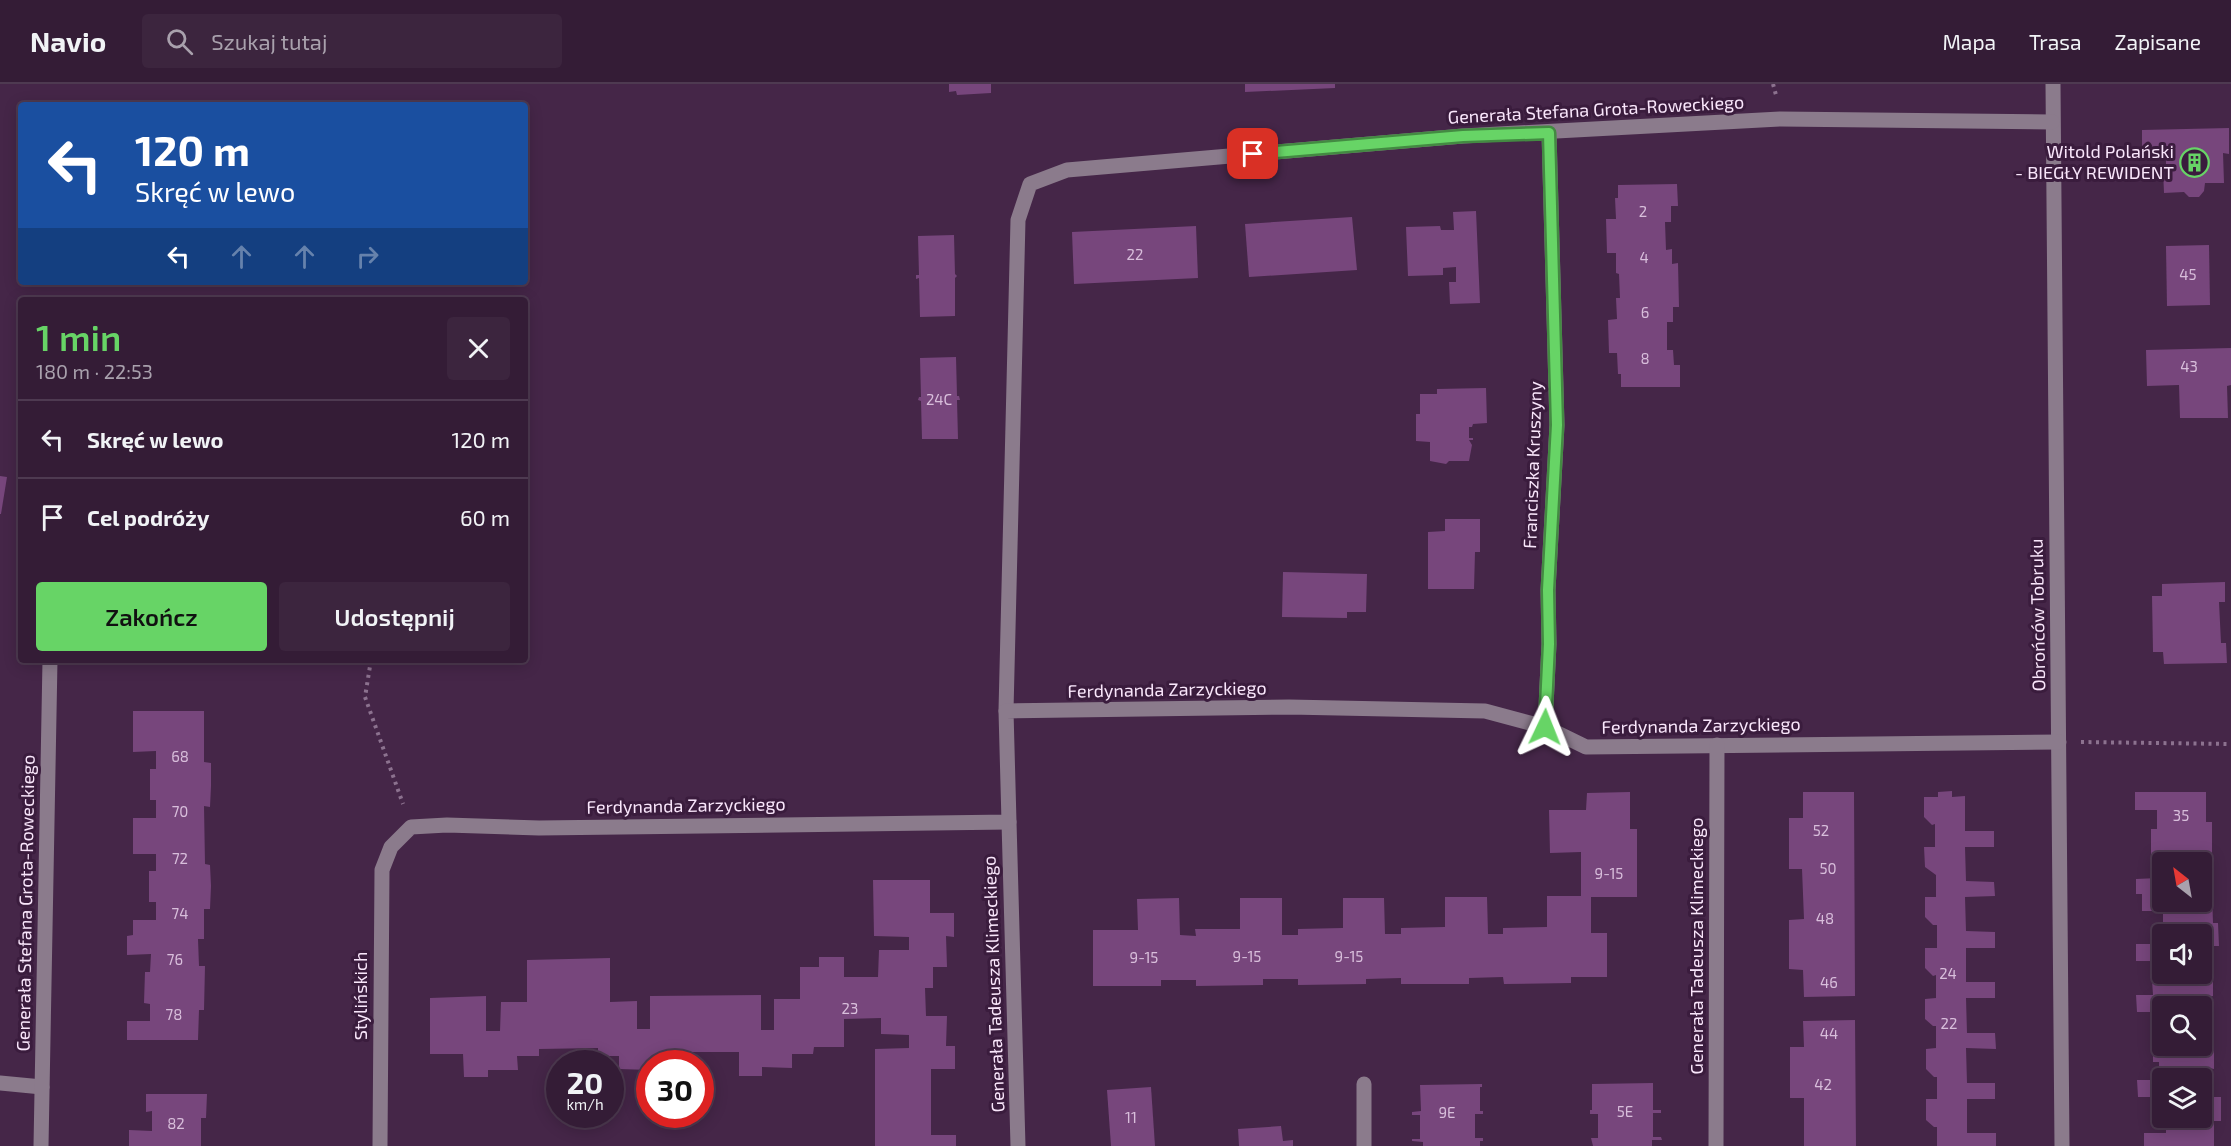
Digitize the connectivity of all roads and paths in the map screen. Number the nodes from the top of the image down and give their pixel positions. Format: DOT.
graph roads {
  1 [pos="2053,84"];
  2 [pos="2052,122"];
  3 [pos="1549,133"];
  4 [pos="50,663"];
  5 [pos="371,663"];
  6 [pos="1006,711"];
  7 [pos="1545,727"];
  8 [pos="2059,742"];
  9 [pos="2231,744"];
  10 [pos="1717,745"];
  11 [pos="1009,822"];
  12 [pos="411,827"];
  13 [pos="0,1083"];
  14 [pos="1364,1084"];
  15 [pos="42,1087"];
  16 [pos="41,1146"];
  17 [pos="380,1146"];
  18 [pos="1018,1146"];
  19 [pos="1364,1146"];
  20 [pos="1716,1146"];
  21 [pos="2062,1146"];
  1 -- 2 [label="street, Obrońców Tobruku"];
  2 -- 3 [label="street, Generała Stefana Grota-Roweckiego"];
  2 -- 8 [label="street, Obrońców Tobruku"];
  3 -- 6 [label="street, Generała Stefana Grota-Roweckiego"];
  3 -- 7 [label="street, Franciszka Kruszyny"];
  4 -- 15 [label="street, Generała Stefana Grota-Roweckiego"];
  5 -- 12 [label="path"];
  6 -- 7 [label="street, Ferdynanda Zarzyckiego"];
  6 -- 11 [label="street"];
  7 -- 10 [label="street, Ferdynanda Zarzyckiego"];
  8 -- 9 [label="path"];
  8 -- 10 [label="street, Ferdynanda Zarzyckiego"];
  8 -- 21 [label="street, Obrońców Tobruku"];
  10 -- 20 [label="street, Generała Tadeusza Klimeckiego"];
  11 -- 12 [label="street, Ferdynanda Zarzyckiego"];
  11 -- 18 [label="street, Generała Tadeusza Klimeckiego"];
  12 -- 17 [label="street, Stylińskich"];
  13 -- 15 [label="street"];
  14 -- 19 [label="street"];
  15 -- 16 [label="street, Generała Stefana Grota-Roweckiego"];
}
